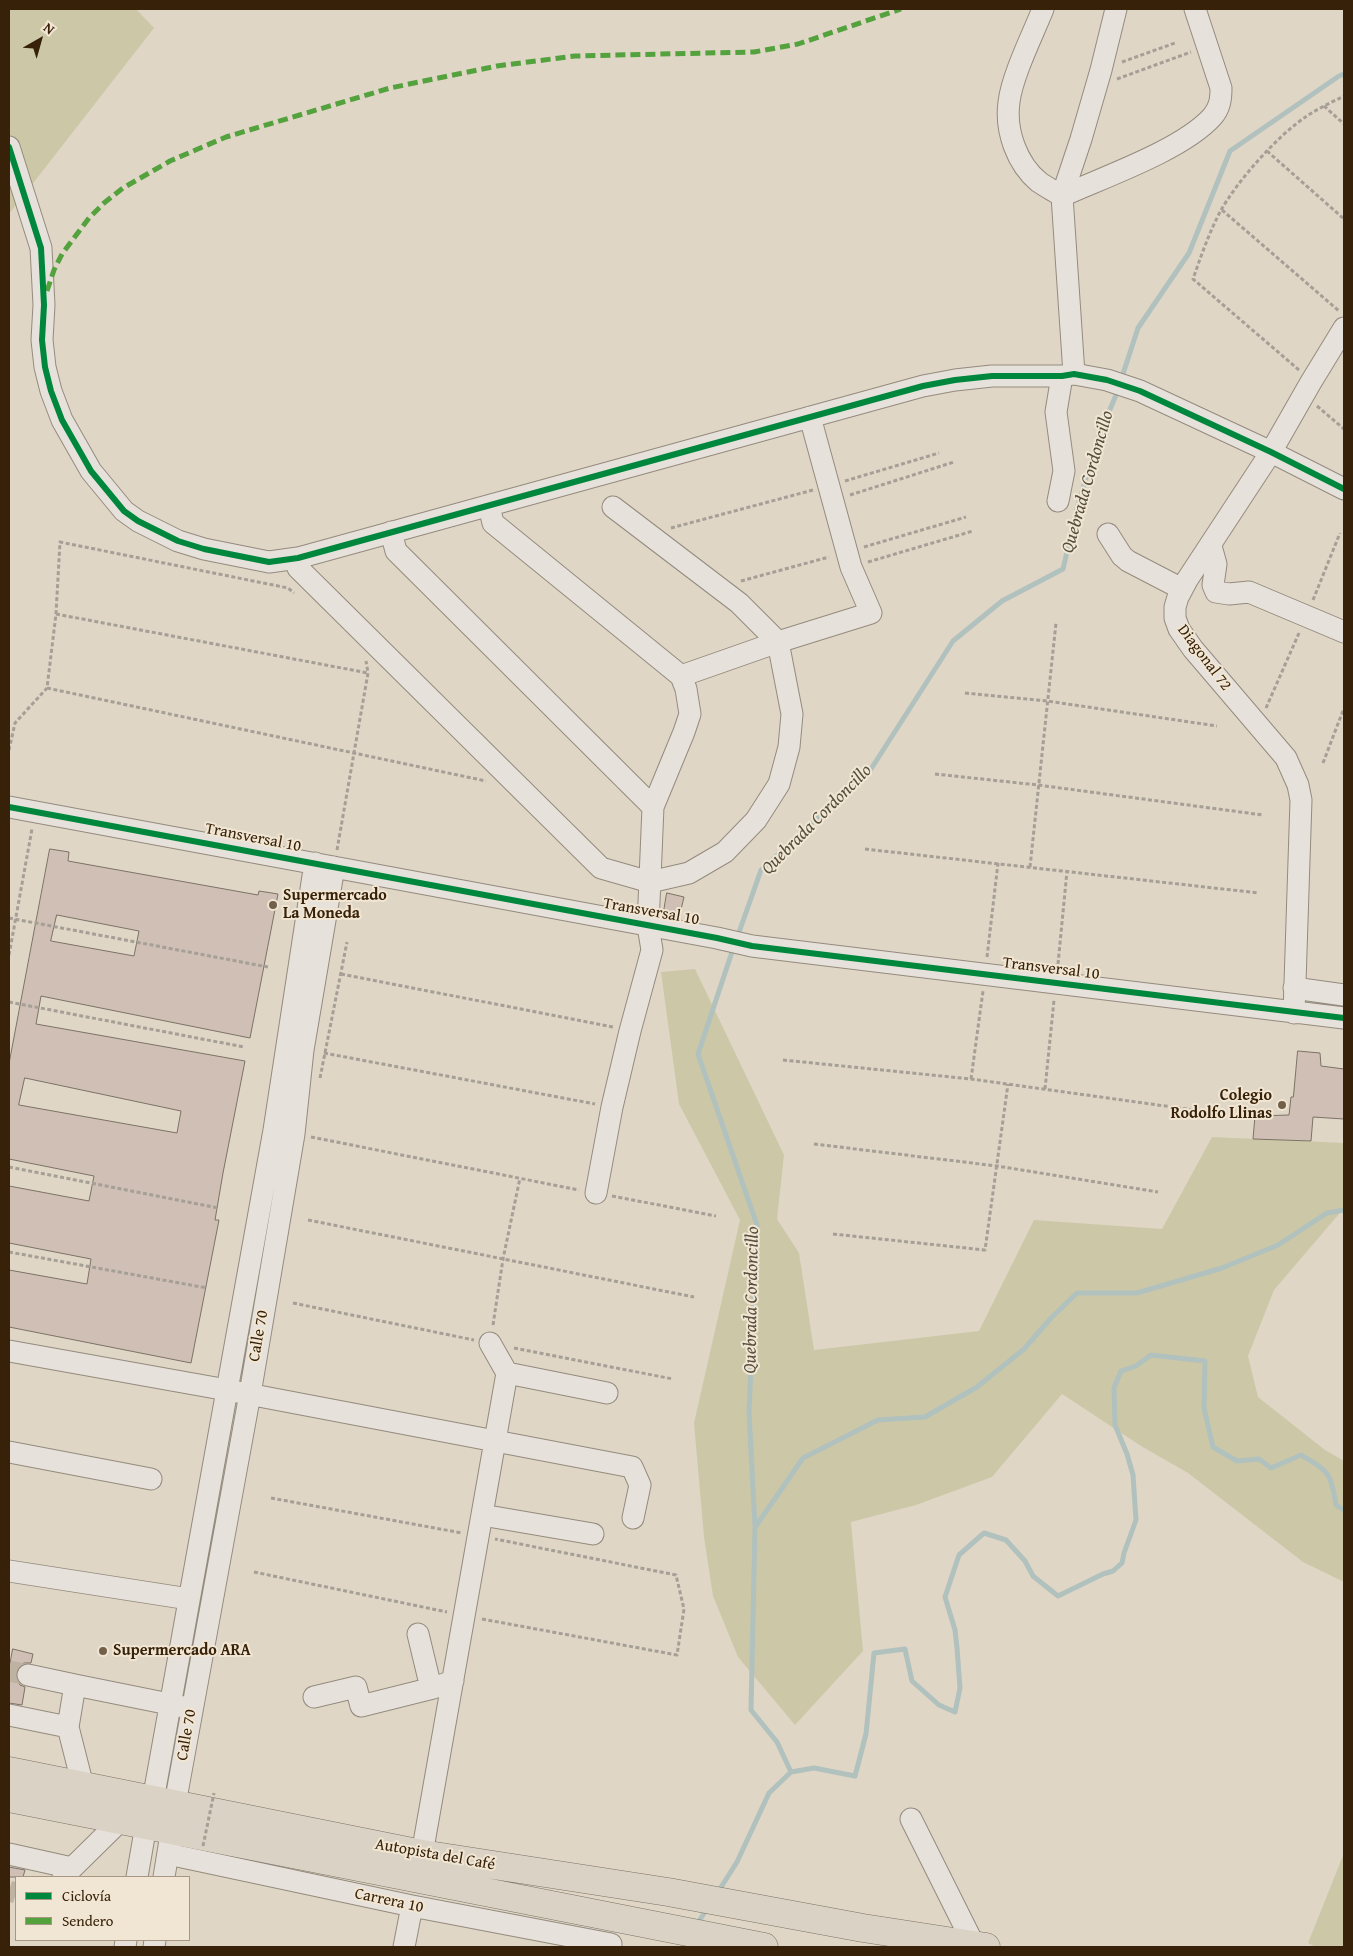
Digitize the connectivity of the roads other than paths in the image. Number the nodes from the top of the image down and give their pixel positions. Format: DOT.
graph roads {
  1 [pos="1043,9"];
  2 [pos="1116,9"];
  3 [pos="1195,9"];
  4 [pos="9,147"];
  5 [pos="1062,196"];
  6 [pos="1342,320"];
  7 [pos="1068,375"];
  8 [pos="810,417"];
  9 [pos="1271,452"];
  10 [pos="1344,489"];
  11 [pos="1058,501"];
  12 [pos="489,506"];
  13 [pos="612,507"];
  14 [pos="392,532"];
  15 [pos="1108,534"];
  16 [pos="1210,546"];
  17 [pos="298,558"];
  18 [pos="1182,590"];
  19 [pos="1344,632"];
  20 [pos="778,642"];
  21 [pos="681,676"];
  22 [pos="9,806"];
  23 [pos="653,807"];
  24 [pos="325,865"];
  25 [pos="650,882"];
  26 [pos="648,926"];
  27 [pos="1294,988"];
  28 [pos="1344,995"];
  29 [pos="1294,1013"];
  30 [pos="1344,1018"];
  31 [pos="596,1193"];
  32 [pos="490,1343"];
  33 [pos="9,1351"];
  34 [pos="507,1373"];
  35 [pos="227,1390"];
  36 [pos="607,1393"];
  37 [pos="250,1394"];
  38 [pos="495,1440"];
  39 [pos="9,1452"];
  40 [pos="151,1479"];
  41 [pos="482,1515"];
  42 [pos="633,1518"];
  43 [pos="592,1534"];
  44 [pos="9,1571"];
  45 [pos="189,1599"];
  46 [pos="418,1634"];
  47 [pos="28,1675"];
  48 [pos="452,1681"];
  49 [pos="75,1685"];
  50 [pos="432,1688"];
  51 [pos="314,1697"];
  52 [pos="170,1703"];
  53 [pos="192,1708"];
  54 [pos="9,1715"];
  55 [pos="68,1728"];
  56 [pos="9,1771"];
  57 [pos="83,1786"];
  58 [pos="9,1798"];
  59 [pos="911,1819"];
  60 [pos="156,1822"];
  61 [pos="9,1854"];
  62 [pos="422,1854"];
  63 [pos="68,1872"];
  64 [pos="137,1876"];
  65 [pos="164,1876"];
  66 [pos="412,1906"];
  67 [pos="864,1928"];
  68 [pos="611,1944"];
  69 [pos="980,1946"];
  70 [pos="404,1947"];
  71 [pos="764,1947"];
  72 [pos="937,1947"];
  1 -- 5 [label="street"];
  2 -- 5 [label="street"];
  3 -- 5 [label="street"];
  4 -- 17 [label="street"];
  5 -- 7 [label="street"];
  6 -- 9 [label="street, Diagonal 72"];
  7 -- 8 [label="street"];
  7 -- 9 [label="street"];
  7 -- 11 [label="street"];
  8 -- 12 [label="street"];
  8 -- 20 [label="street"];
  9 -- 10 [label="street"];
  9 -- 16 [label="street, Diagonal 72"];
  12 -- 14 [label="street"];
  12 -- 21 [label="street"];
  13 -- 20 [label="street"];
  14 -- 17 [label="street"];
  14 -- 23 [label="street"];
  15 -- 18 [label="street"];
  16 -- 18 [label="street, Diagonal 72"];
  16 -- 19 [label="street"];
  17 -- 25 [label="street"];
  18 -- 27 [label="street, Diagonal 72"];
  20 -- 21 [label="street"];
  20 -- 25 [label="street"];
  21 -- 23 [label="street"];
  22 -- 24 [label="street, Transversal 10"];
  23 -- 25 [label="street"];
  24 -- 26 [label="street, Transversal 10"];
  24 -- 35 [label="street, Calle 70"];
  24 -- 37 [label="street, Calle 70"];
  25 -- 26 [label="street"];
  26 -- 29 [label="street, Transversal 10"];
  26 -- 31 [label="street"];
  27 -- 28 [label="street"];
  27 -- 29 [label="street, Diagonal 72"];
  29 -- 30 [label="street, Transversal 10"];
  32 -- 34 [label="street"];
  33 -- 35 [label="street"];
  34 -- 36 [label="street"];
  34 -- 38 [label="street"];
  35 -- 37 [label="street"];
  35 -- 45 [label="street, Calle 70"];
  37 -- 38 [label="street"];
  37 -- 53 [label="street, Calle 70"];
  38 -- 41 [label="street"];
  38 -- 42 [label="street"];
  39 -- 40 [label="street"];
  41 -- 43 [label="street"];
  41 -- 48 [label="street"];
  44 -- 45 [label="street"];
  45 -- 52 [label="street, Calle 70"];
  46 -- 50 [label="street"];
  47 -- 49 [label="street"];
  48 -- 50 [label="street"];
  48 -- 62 [label="street"];
  49 -- 52 [label="street"];
  49 -- 55 [label="street"];
  50 -- 51 [label="street"];
  52 -- 53 [label="street"];
  52 -- 60 [label="street, Calle 70"];
  53 -- 60 [label="street, Calle 70"];
  54 -- 55 [label="street"];
  55 -- 57 [label="street"];
  56 -- 57 [label="highway, Autopista del Café"];
  57 -- 60 [label="highway, Autopista del Café"];
  58 -- 60 [label="highway, Autopista del Café"];
  59 -- 69 [label="street"];
  60 -- 62 [label="highway, Autopista del Café"];
  60 -- 63 [label="street"];
  60 -- 64 [label="street, Calle 70"];
  60 -- 65 [label="street, Calle 70"];
  60 -- 66 [label="street, Carrera 10"];
  60 -- 71 [label="highway, Autopista del Café"];
  61 -- 63 [label="street"];
  62 -- 67 [label="highway, Autopista del Café"];
  66 -- 68 [label="street, Carrera 10"];
  66 -- 70 [label="street"];
  67 -- 69 [label="highway, Autopista del Café"];
  67 -- 72 [label="highway, Autopista del Café"];
}
